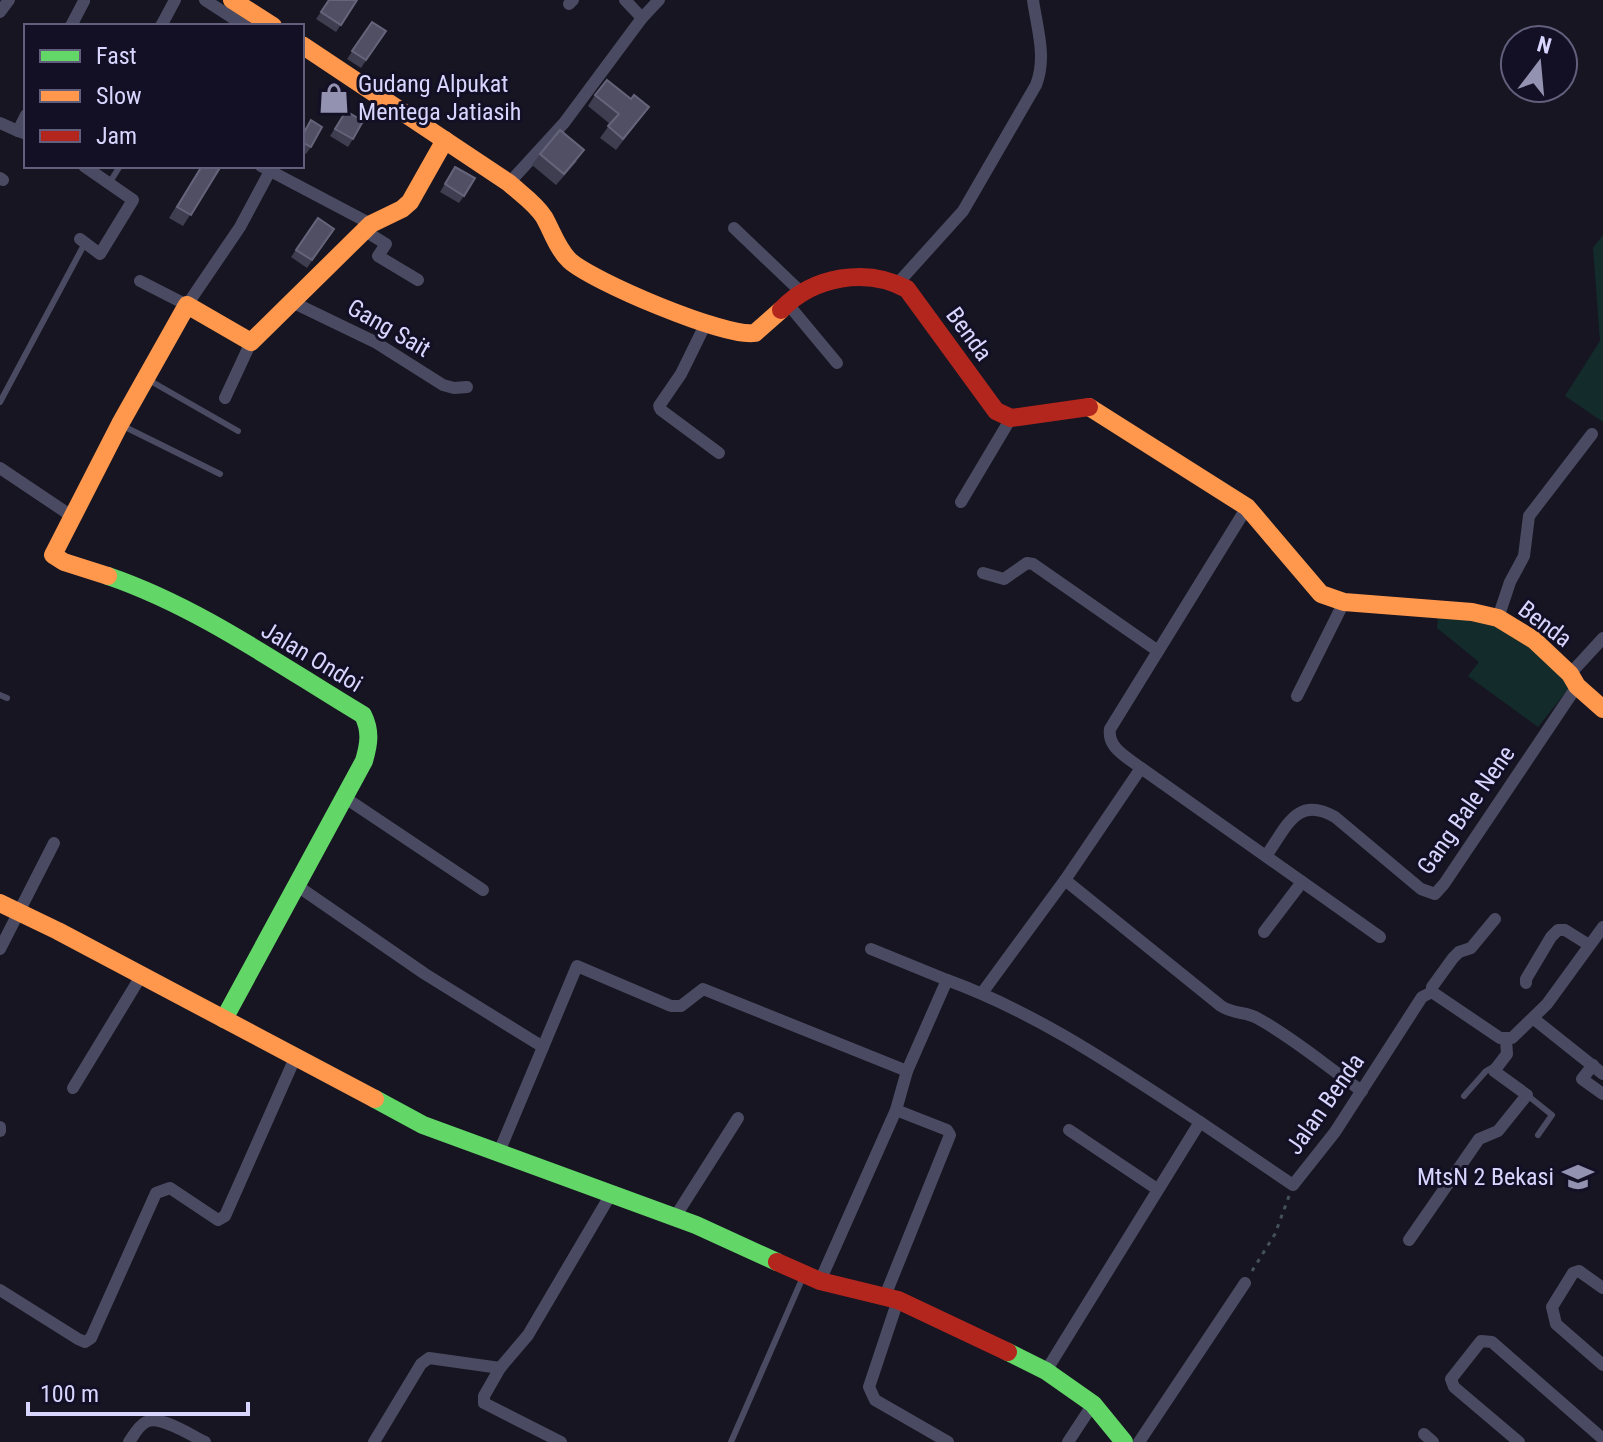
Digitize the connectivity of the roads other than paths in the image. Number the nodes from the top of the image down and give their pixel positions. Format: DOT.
graph roads {
  1 [pos="9,0"];
  2 [pos="175,0"];
  3 [pos="205,0"];
  4 [pos="232,0"];
  5 [pos="625,0"];
  6 [pos="659,0"];
  7 [pos="1033,0"];
  8 [pos="84,1"];
  9 [pos="0,12"];
  10 [pos="642,18"];
  11 [pos="72,24"];
  12 [pos="162,24"];
  13 [pos="258,24"];
  14 [pos="304,46"];
  15 [pos="0,123"];
  16 [pos="22,132"];
  17 [pos="445,140"];
  18 [pos="87,168"];
  19 [pos="119,168"];
  20 [pos="265,169"];
  21 [pos="110,182"];
  22 [pos="509,183"];
  23 [pos="368,227"];
  24 [pos="734,228"];
  25 [pos="83,241"];
  26 [pos="418,280"];
  27 [pos="140,281"];
  28 [pos="898,283"];
  29 [pos="794,298"];
  30 [pos="290,301"];
  31 [pos="187,305"];
  32 [pos="706,323"];
  33 [pos="251,342"];
  34 [pos="837,363"];
  35 [pos="147,379"];
  36 [pos="467,387"];
  37 [pos="225,398"];
  38 [pos="0,402"];
  39 [pos="1011,418"];
  40 [pos="120,424"];
  41 [pos="238,431"];
  42 [pos="1592,434"];
  43 [pos="719,453"];
  44 [pos="0,468"];
  45 [pos="220,474"];
  46 [pos="961,502"];
  47 [pos="1247,507"];
  48 [pos="73,517"];
  49 [pos="983,573"];
  50 [pos="1344,602"];
  51 [pos="1498,618"];
  52 [pos="1603,638"];
  53 [pos="1158,651"];
  54 [pos="1573,680"];
  55 [pos="1297,696"];
  56 [pos="1603,709"];
  57 [pos="1141,768"];
  58 [pos="344,797"];
  59 [pos="54,843"];
  60 [pos="1266,856"];
  61 [pos="1065,880"];
  62 [pos="1302,882"];
  63 [pos="296,885"];
  64 [pos="483,890"];
  65 [pos="0,903"];
  66 [pos="18,911"];
  67 [pos="1495,919"];
  68 [pos="1603,927"];
  69 [pos="1264,932"];
  70 [pos="1380,937"];
  71 [pos="1589,945"];
  72 [pos="0,949"];
  73 [pos="871,949"];
  74 [pos="141,976"];
  75 [pos="947,980"];
  76 [pos="1526,983"];
  77 [pos="1432,992"];
  78 [pos="982,993"];
  79 [pos="224,1019"];
  80 [pos="1534,1019"];
  81 [pos="1506,1040"];
  82 [pos="543,1047"];
  83 [pos="295,1058"];
  84 [pos="1496,1066"];
  85 [pos="1598,1069"];
  86 [pos="907,1071"];
  87 [pos="73,1088"];
  88 [pos="1362,1091"];
  89 [pos="1603,1094"];
  90 [pos="1527,1095"];
  91 [pos="1464,1096"];
  92 [pos="896,1110"];
  93 [pos="738,1118"];
  94 [pos="1200,1122"];
  95 [pos="1069,1130"];
  96 [pos="1538,1135"];
  97 [pos="499,1152"];
  98 [pos="1157,1189"];
  99 [pos="611,1194"];
  100 [pos="675,1217"];
  101 [pos="1409,1240"];
  102 [pos="812,1278"];
  103 [pos="1245,1283"];
  104 [pos="1603,1288"];
  105 [pos="0,1290"];
  106 [pos="892,1298"];
  107 [pos="1603,1365"];
  108 [pos="500,1368"];
  109 [pos="1046,1371"];
  110 [pos="1093,1404"];
  111 [pos="1603,1439"];
  112 [pos="129,1442"];
  113 [pos="205,1442"];
  114 [pos="374,1442"];
  115 [pos="561,1442"];
  116 [pos="731,1442"];
  117 [pos="948,1442"];
  118 [pos="1068,1442"];
  119 [pos="1124,1442"];
  120 [pos="1139,1442"];
  121 [pos="1519,1442"];
  1 -- 9 [label="street"];
  2 -- 12 [label="street"];
  3 -- 13 [label="street"];
  4 -- 13 [label="street"];
  5 -- 10 [label="street"];
  6 -- 10 [label="street"];
  7 -- 28 [label="street"];
  8 -- 11 [label="street"];
  10 -- 22 [label="street"];
  14 -- 17 [label="street"];
  15 -- 16 [label="street"];
  17 -- 22 [label="street"];
  17 -- 23 [label="street"];
  18 -- 21 [label="street"];
  19 -- 21 [label="lane"];
  20 -- 23 [label="street"];
  20 -- 31 [label="street"];
  21 -- 25 [label="street"];
  22 -- 32 [label="street"];
  23 -- 26 [label="street"];
  23 -- 30 [label="street"];
  24 -- 29 [label="street"];
  25 -- 38 [label="lane"];
  27 -- 31 [label="street"];
  28 -- 29 [label="street"];
  28 -- 39 [label="street, Benda"];
  29 -- 32 [label="street"];
  29 -- 34 [label="street"];
  30 -- 33 [label="street"];
  30 -- 36 [label="street, Gang Sait"];
  31 -- 33 [label="street"];
  31 -- 35 [label="street"];
  32 -- 43 [label="street"];
  33 -- 37 [label="street"];
  35 -- 40 [label="street"];
  35 -- 41 [label="lane"];
  39 -- 46 [label="street"];
  39 -- 47 [label="street, Benda"];
  40 -- 45 [label="lane"];
  40 -- 48 [label="street"];
  42 -- 51 [label="street"];
  44 -- 48 [label="street"];
  47 -- 50 [label="street, Benda"];
  47 -- 53 [label="street"];
  48 -- 58 [label="street, Jalan Ondoi"];
  49 -- 53 [label="street"];
  50 -- 51 [label="street, Benda"];
  50 -- 55 [label="street"];
  51 -- 54 [label="street, Benda"];
  52 -- 54 [label="street"];
  53 -- 57 [label="street"];
  54 -- 56 [label="street, Benda"];
  54 -- 60 [label="street, Gang Bale Nene"];
  57 -- 60 [label="street"];
  57 -- 61 [label="street"];
  58 -- 63 [label="street, Jalan Ondoi"];
  58 -- 64 [label="street"];
  59 -- 66 [label="street"];
  60 -- 62 [label="street"];
  61 -- 78 [label="street"];
  61 -- 88 [label="street"];
  62 -- 69 [label="street"];
  62 -- 70 [label="street"];
  63 -- 79 [label="street, Jalan Ondoi"];
  63 -- 82 [label="street"];
  65 -- 66 [label="street"];
  66 -- 72 [label="street"];
  66 -- 74 [label="street"];
  67 -- 77 [label="street, Jalan Benda"];
  68 -- 71 [label="street"];
  71 -- 76 [label="street"];
  71 -- 80 [label="street"];
  73 -- 75 [label="street, Jalan Benda"];
  74 -- 79 [label="street"];
  74 -- 87 [label="street"];
  75 -- 78 [label="street, Jalan Benda"];
  75 -- 86 [label="street"];
  77 -- 81 [label="street"];
  77 -- 88 [label="street, Jalan Benda"];
  78 -- 94 [label="street, Jalan Benda"];
  79 -- 83 [label="street"];
  80 -- 81 [label="street"];
  80 -- 85 [label="street"];
  81 -- 84 [label="street"];
  82 -- 86 [label="street"];
  82 -- 97 [label="street"];
  83 -- 97 [label="street"];
  83 -- 105 [label="street"];
  84 -- 90 [label="street"];
  84 -- 91 [label="lane"];
  85 -- 89 [label="street"];
  86 -- 92 [label="street"];
  88 -- 94 [label="street, Jalan Benda"];
  90 -- 96 [label="lane"];
  90 -- 101 [label="street"];
  92 -- 102 [label="street"];
  92 -- 106 [label="street"];
  93 -- 100 [label="street"];
  94 -- 98 [label="street"];
  95 -- 98 [label="street"];
  97 -- 99 [label="street"];
  98 -- 109 [label="street"];
  99 -- 100 [label="street"];
  99 -- 108 [label="street"];
  100 -- 102 [label="street"];
  102 -- 106 [label="street"];
  102 -- 116 [label="lane"];
  103 -- 120 [label="street"];
  104 -- 107 [label="street"];
  106 -- 109 [label="street"];
  106 -- 117 [label="street"];
  108 -- 114 [label="street"];
  108 -- 115 [label="street"];
  109 -- 110 [label="street"];
  110 -- 118 [label="street"];
  110 -- 119 [label="street"];
  111 -- 121 [label="street"];
  112 -- 113 [label="street"];
}
